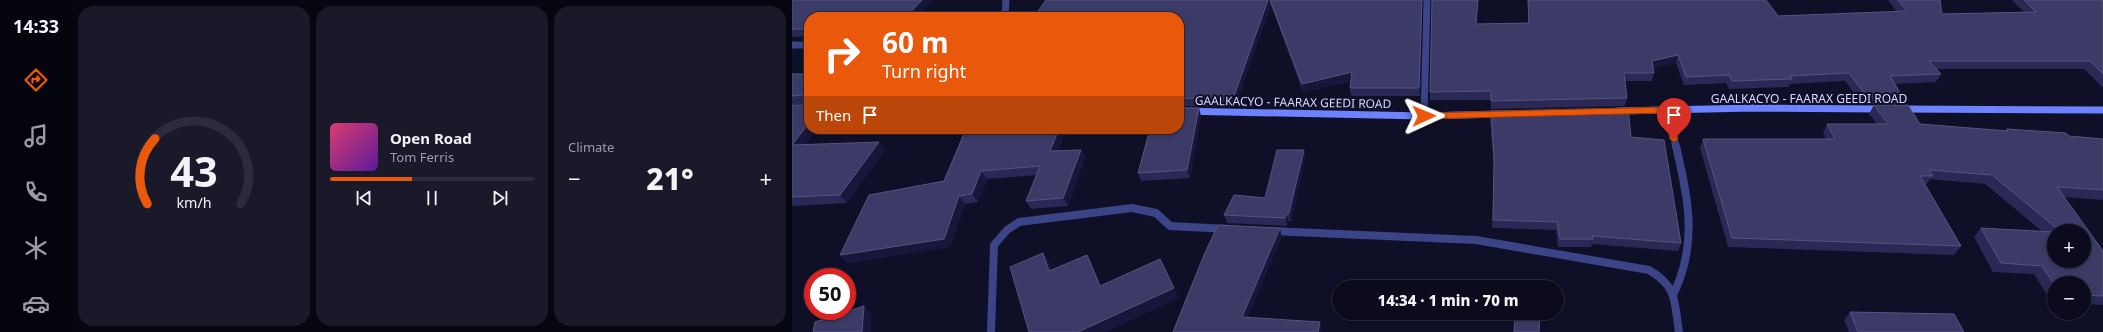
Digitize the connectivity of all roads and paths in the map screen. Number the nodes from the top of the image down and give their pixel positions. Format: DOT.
graph roads {
  1 [pos="1006,0"];
  2 [pos="1427,0"];
  3 [pos="1005,12"];
  4 [pos="804,44"];
  5 [pos="792,45"];
  6 [pos="1668,110"];
  7 [pos="2103,110"];
  8 [pos="1184,111"];
  9 [pos="1614,111"];
  10 [pos="1511,114"];
  11 [pos="1424,116"];
  12 [pos="1241,229"];
  13 [pos="1264,230"];
  14 [pos="1674,293"];
  15 [pos="991,332"];
  16 [pos="1679,332"];
  1 -- 3 [label="street"];
  2 -- 11 [label="street"];
  4 -- 5 [label="street"];
  6 -- 7 [label="main road, GAALKACYO - FAARAX GEEDI ROAD"];
  6 -- 9 [label="main road, GAALKACYO - FAARAX GEEDI ROAD"];
  6 -- 14 [label="street"];
  8 -- 11 [label="main road, GAALKACYO - FAARAX GEEDI ROAD"];
  10 -- 11 [label="main road, GAALKACYO - FAARAX GEEDI ROAD"];
  12 -- 15 [label="street"];
  13 -- 14 [label="street"];
  14 -- 16 [label="street"];
}
